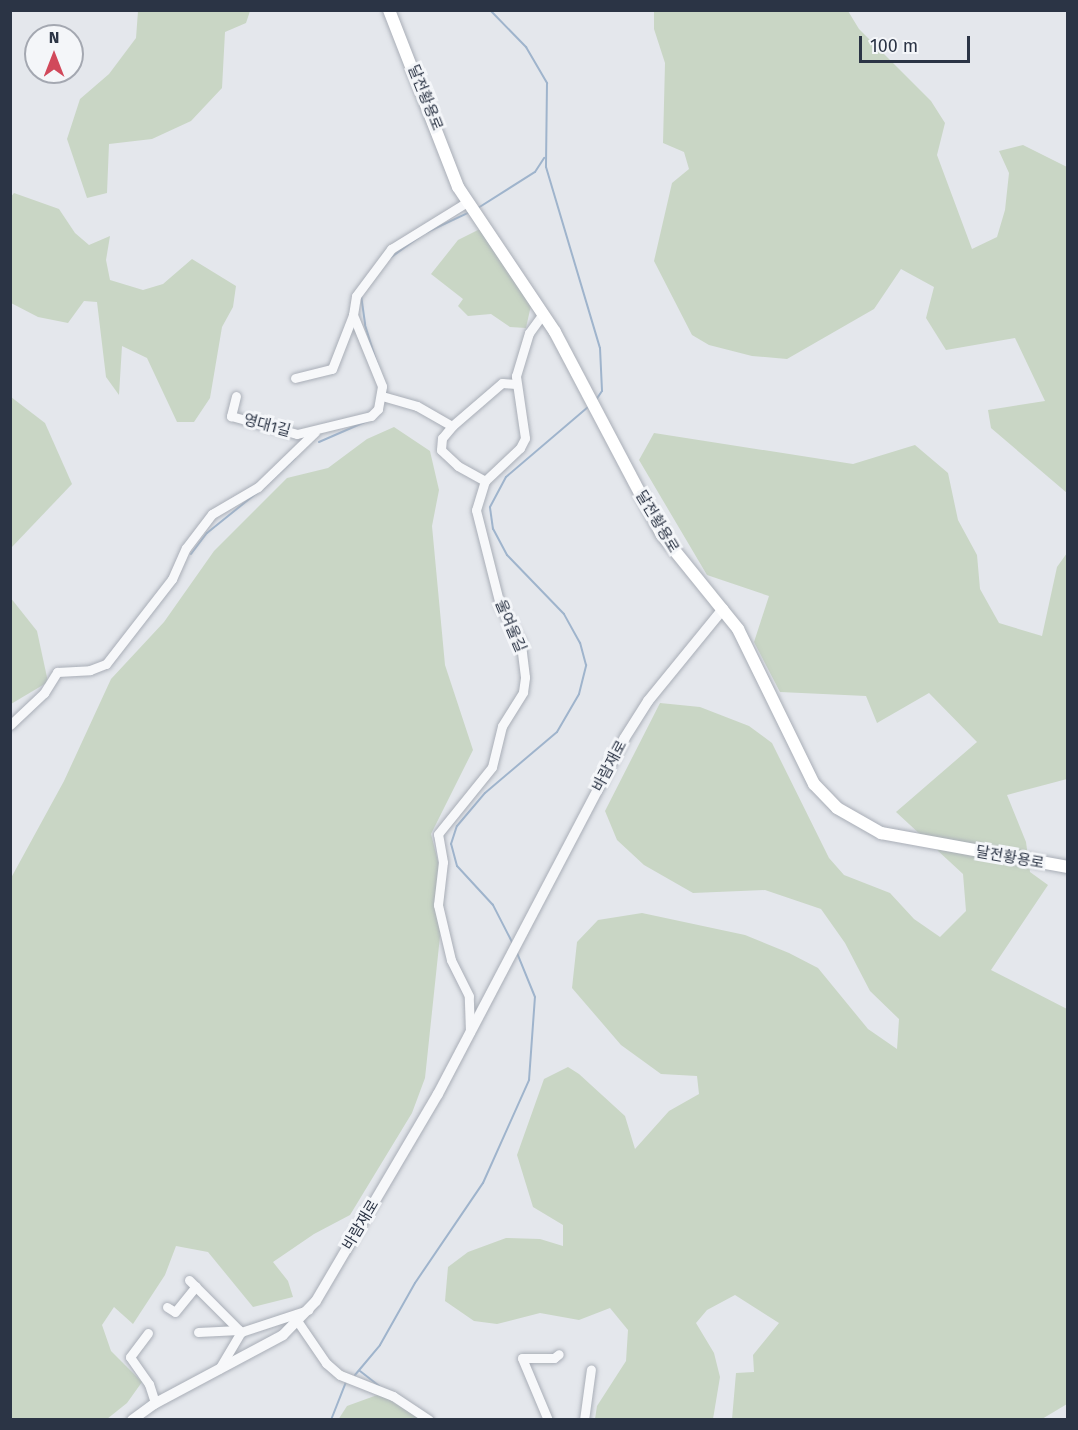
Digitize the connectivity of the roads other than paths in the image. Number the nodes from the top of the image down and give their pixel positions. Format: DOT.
graph roads {
  1 [pos="389,10"];
  2 [pos="471,208"];
  3 [pos="543,314"];
  4 [pos="353,315"];
  5 [pos="295,378"];
  6 [pos="516,384"];
  7 [pos="236,396"];
  8 [pos="386,397"];
  9 [pos="453,425"];
  10 [pos="318,430"];
  11 [pos="485,481"];
  12 [pos="723,609"];
  13 [pos="10,725"];
  14 [pos="1068,867"];
  15 [pos="470,1032"];
  16 [pos="167,1307"];
  17 [pos="308,1310"];
  18 [pos="298,1322"];
  19 [pos="240,1331"];
  20 [pos="198,1332"];
  21 [pos="148,1333"];
  22 [pos="559,1354"];
  23 [pos="219,1369"];
  24 [pos="591,1369"];
  25 [pos="155,1402"];
  26 [pos="135,1418"];
  27 [pos="429,1419"];
  28 [pos="548,1419"];
  29 [pos="584,1419"];
  1 -- 2 [label="main road, 달전황용로"];
  2 -- 3 [label="main road, 달전황용로"];
  2 -- 4 [label="street"];
  3 -- 6 [label="street"];
  3 -- 12 [label="main road, 달전황용로"];
  4 -- 5 [label="street"];
  4 -- 8 [label="street"];
  6 -- 9 [label="street"];
  6 -- 11 [label="street"];
  7 -- 10 [label="street, 영대1길"];
  8 -- 9 [label="street"];
  8 -- 10 [label="street, 영대1길"];
  9 -- 11 [label="street"];
  10 -- 13 [label="street"];
  11 -- 15 [label="street, 울여울길"];
  12 -- 14 [label="main road, 달전황용로"];
  12 -- 15 [label="street, 바람재로"];
  15 -- 17 [label="street, 바람재로"];
  16 -- 19 [label="street"];
  17 -- 18 [label="street, 바람재로"];
  17 -- 19 [label="street"];
  18 -- 23 [label="street, 바람재로"];
  18 -- 27 [label="street"];
  19 -- 20 [label="street"];
  19 -- 23 [label="street"];
  21 -- 25 [label="street"];
  22 -- 28 [label="street"];
  23 -- 25 [label="street, 바람재로"];
  24 -- 29 [label="street"];
  25 -- 26 [label="street, 바람재로"];
}
